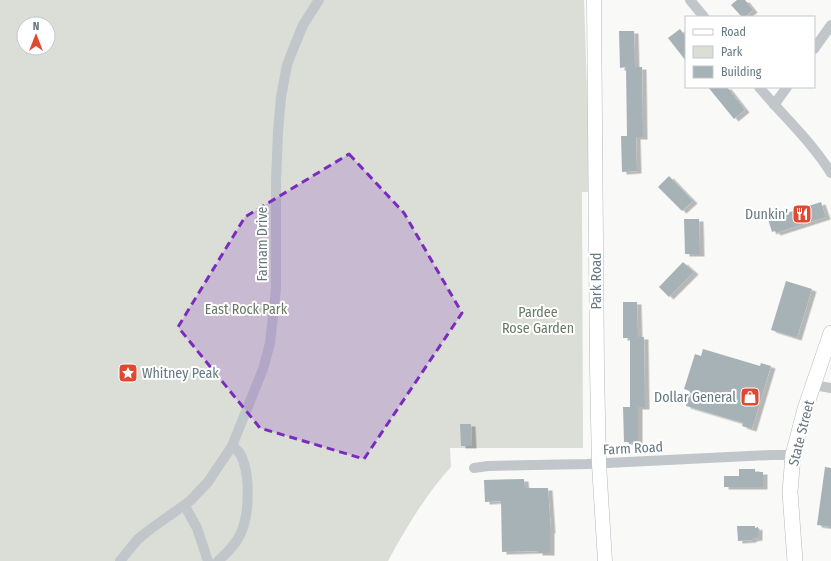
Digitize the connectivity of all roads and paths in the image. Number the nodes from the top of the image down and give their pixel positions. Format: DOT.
graph roads {
  1 [pos="319,0"];
  2 [pos="594,0"];
  3 [pos="690,0"];
  4 [pos="703,16"];
  5 [pos="831,25"];
  6 [pos="815,48"];
  7 [pos="761,88"];
  8 [pos="786,88"];
  9 [pos="774,105"];
  10 [pos="814,148"];
  11 [pos="831,158"];
  12 [pos="831,173"];
  13 [pos="831,333"];
  14 [pos="814,385"];
  15 [pos="831,388"];
  16 [pos="232,446"];
  17 [pos="793,455"];
  18 [pos="599,464"];
  19 [pos="474,468"];
  20 [pos="185,506"];
  21 [pos="120,561"];
  22 [pos="208,561"];
  23 [pos="218,561"];
  24 [pos="605,561"];
  25 [pos="795,561"];
  1 -- 16 [label="street, Farnam Drive"];
  2 -- 18 [label="main road, Park Road"];
  3 -- 4 [label="street"];
  5 -- 6 [label="street"];
  7 -- 9 [label="street"];
  8 -- 9 [label="street"];
  9 -- 10 [label="street"];
  10 -- 11 [label="street"];
  10 -- 12 [label="street"];
  13 -- 14 [label="main road, State Street"];
  14 -- 15 [label="street"];
  14 -- 17 [label="main road, State Street"];
  16 -- 20 [label="street, Farnam Drive"];
  16 -- 23 [label="street"];
  17 -- 18 [label="street, Farm Road"];
  17 -- 25 [label="main road, State Street"];
  18 -- 19 [label="street, Farm Road"];
  18 -- 24 [label="main road, Park Road"];
  20 -- 21 [label="street, Farnam Drive"];
  20 -- 22 [label="street"];
}
